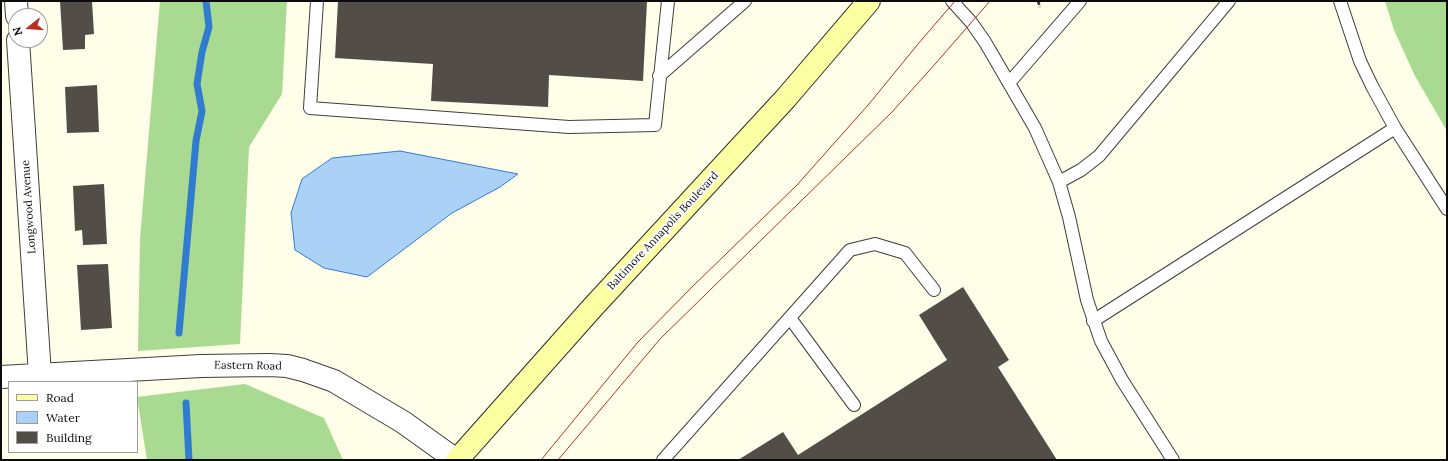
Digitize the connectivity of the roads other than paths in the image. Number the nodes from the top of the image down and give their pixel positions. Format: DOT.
graph roads {
  1 [pos="317,1"];
  2 [pos="668,1"];
  3 [pos="745,1"];
  4 [pos="869,1"];
  5 [pos="952,1"];
  6 [pos="1080,1"];
  7 [pos="1229,1"];
  8 [pos="1340,1"];
  9 [pos="13,48"];
  10 [pos="660,76"];
  11 [pos="1009,83"];
  12 [pos="1395,128"];
  13 [pos="1059,182"];
  14 [pos="1447,209"];
  15 [pos="934,290"];
  16 [pos="790,318"];
  17 [pos="1093,321"];
  18 [pos="40,374"];
  19 [pos="1,377"];
  20 [pos="854,405"];
  21 [pos="456,460"];
  22 [pos="663,460"];
  23 [pos="1173,460"];
  1 -- 10 [label="lane"];
  2 -- 10 [label="lane"];
  3 -- 10 [label="lane"];
  4 -- 21 [label="main road, Baltimore Annapolis Boulevard"];
  5 -- 11 [label="lane"];
  6 -- 11 [label="lane"];
  7 -- 13 [label="lane"];
  8 -- 12 [label="lane"];
  9 -- 18 [label="street, Longwood Avenue"];
  11 -- 13 [label="lane"];
  12 -- 14 [label="lane"];
  12 -- 17 [label="lane"];
  13 -- 17 [label="lane"];
  15 -- 16 [label="lane"];
  16 -- 20 [label="lane"];
  16 -- 22 [label="lane"];
  17 -- 23 [label="lane"];
  18 -- 19 [label="street, Eastern Road"];
  18 -- 21 [label="street, Eastern Road"];
}
